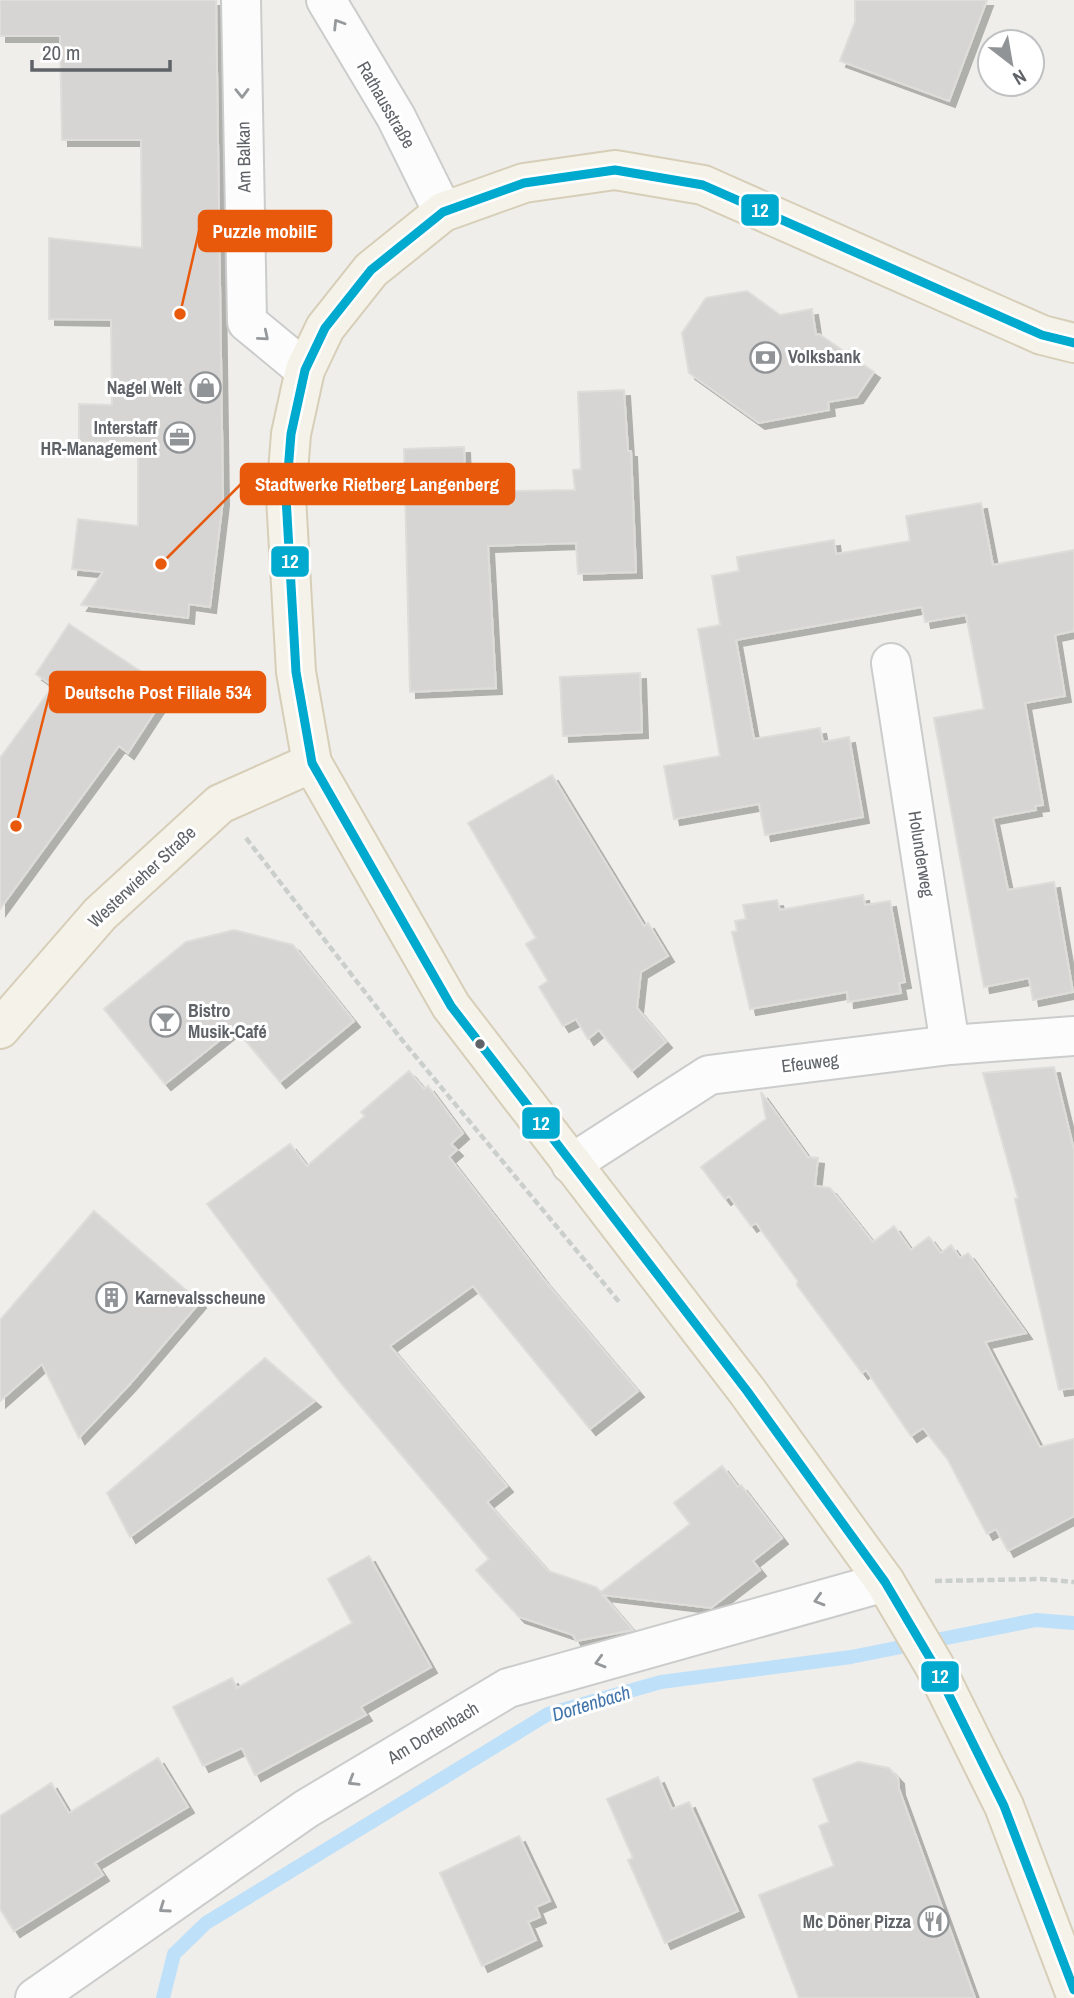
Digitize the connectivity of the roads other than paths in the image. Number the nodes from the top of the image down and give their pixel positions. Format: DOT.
graph roads {
  1 [pos="241,0"];
  2 [pos="326,0"];
  3 [pos="443,212"];
  4 [pos="1074,343"];
  5 [pos="305,370"];
  6 [pos="891,663"];
  7 [pos="312,763"];
  8 [pos="0,1029"];
  9 [pos="1074,1036"];
  10 [pos="950,1045"];
  11 [pos="571,1164"];
  12 [pos="885,1582"];
  13 [pos="1074,1990"];
  14 [pos="35,1998"];
  1 -- 5 [label="street, Am Balkan, one-way"];
  3 -- 2 [label="street, Rathausstraße, one-way"];
  3 -- 4 [label="main road"];
  3 -- 5 [label="main road"];
  5 -- 7 [label="main road"];
  6 -- 10 [label="street, Holunderweg"];
  7 -- 8 [label="main road, Westerwieher Straße"];
  7 -- 11 [label="main road"];
  9 -- 10 [label="street, Efeuweg"];
  10 -- 11 [label="street, Efeuweg"];
  11 -- 12 [label="main road"];
  12 -- 13 [label="main road"];
  12 -- 14 [label="street, Am Dortenbach, one-way"];
}
